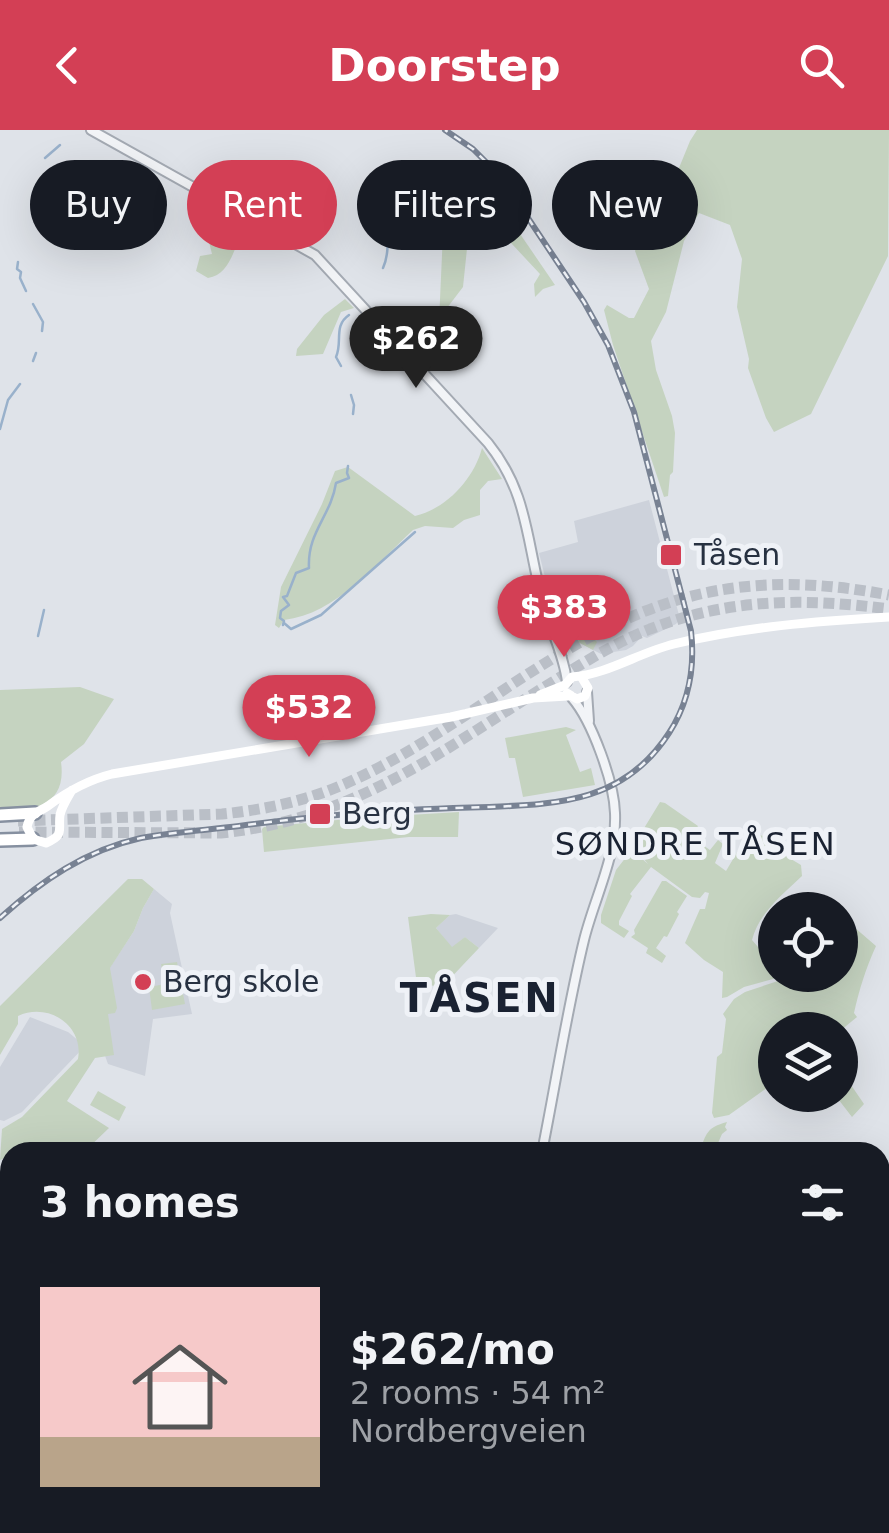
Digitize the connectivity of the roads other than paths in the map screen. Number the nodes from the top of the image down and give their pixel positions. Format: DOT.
graph roads {
  1 [pos="91,130"];
  2 [pos="889,617"];
  3 [pos="562,655"];
  4 [pos="612,670"];
  5 [pos="581,677"];
  6 [pos="568,690"];
  7 [pos="588,690"];
  8 [pos="589,722"];
  9 [pos="72,790"];
  10 [pos="39,811"];
  11 [pos="0,818"];
  12 [pos="59,818"];
  13 [pos="0,837"];
  14 [pos="33,839"];
  15 [pos="544,1142"];
  1 -- 3 [label="street"];
  2 -- 4 [label="main road"];
  3 -- 5 [label="street"];
  3 -- 6 [label="street"];
  4 -- 5 [label="main road"];
  4 -- 7 [label="main road"];
  5 -- 6 [label="main road"];
  5 -- 7 [label="main road"];
  6 -- 7 [label="main road"];
  6 -- 8 [label="street"];
  6 -- 9 [label="main road"];
  7 -- 8 [label="street"];
  8 -- 15 [label="street"];
  9 -- 10 [label="main road"];
  9 -- 12 [label="main road"];
  10 -- 11 [label="highway"];
  10 -- 12 [label="main road"];
  10 -- 14 [label="main road"];
  11 -- 13 [label="highway"];
  12 -- 14 [label="main road"];
  13 -- 14 [label="highway"];
}
